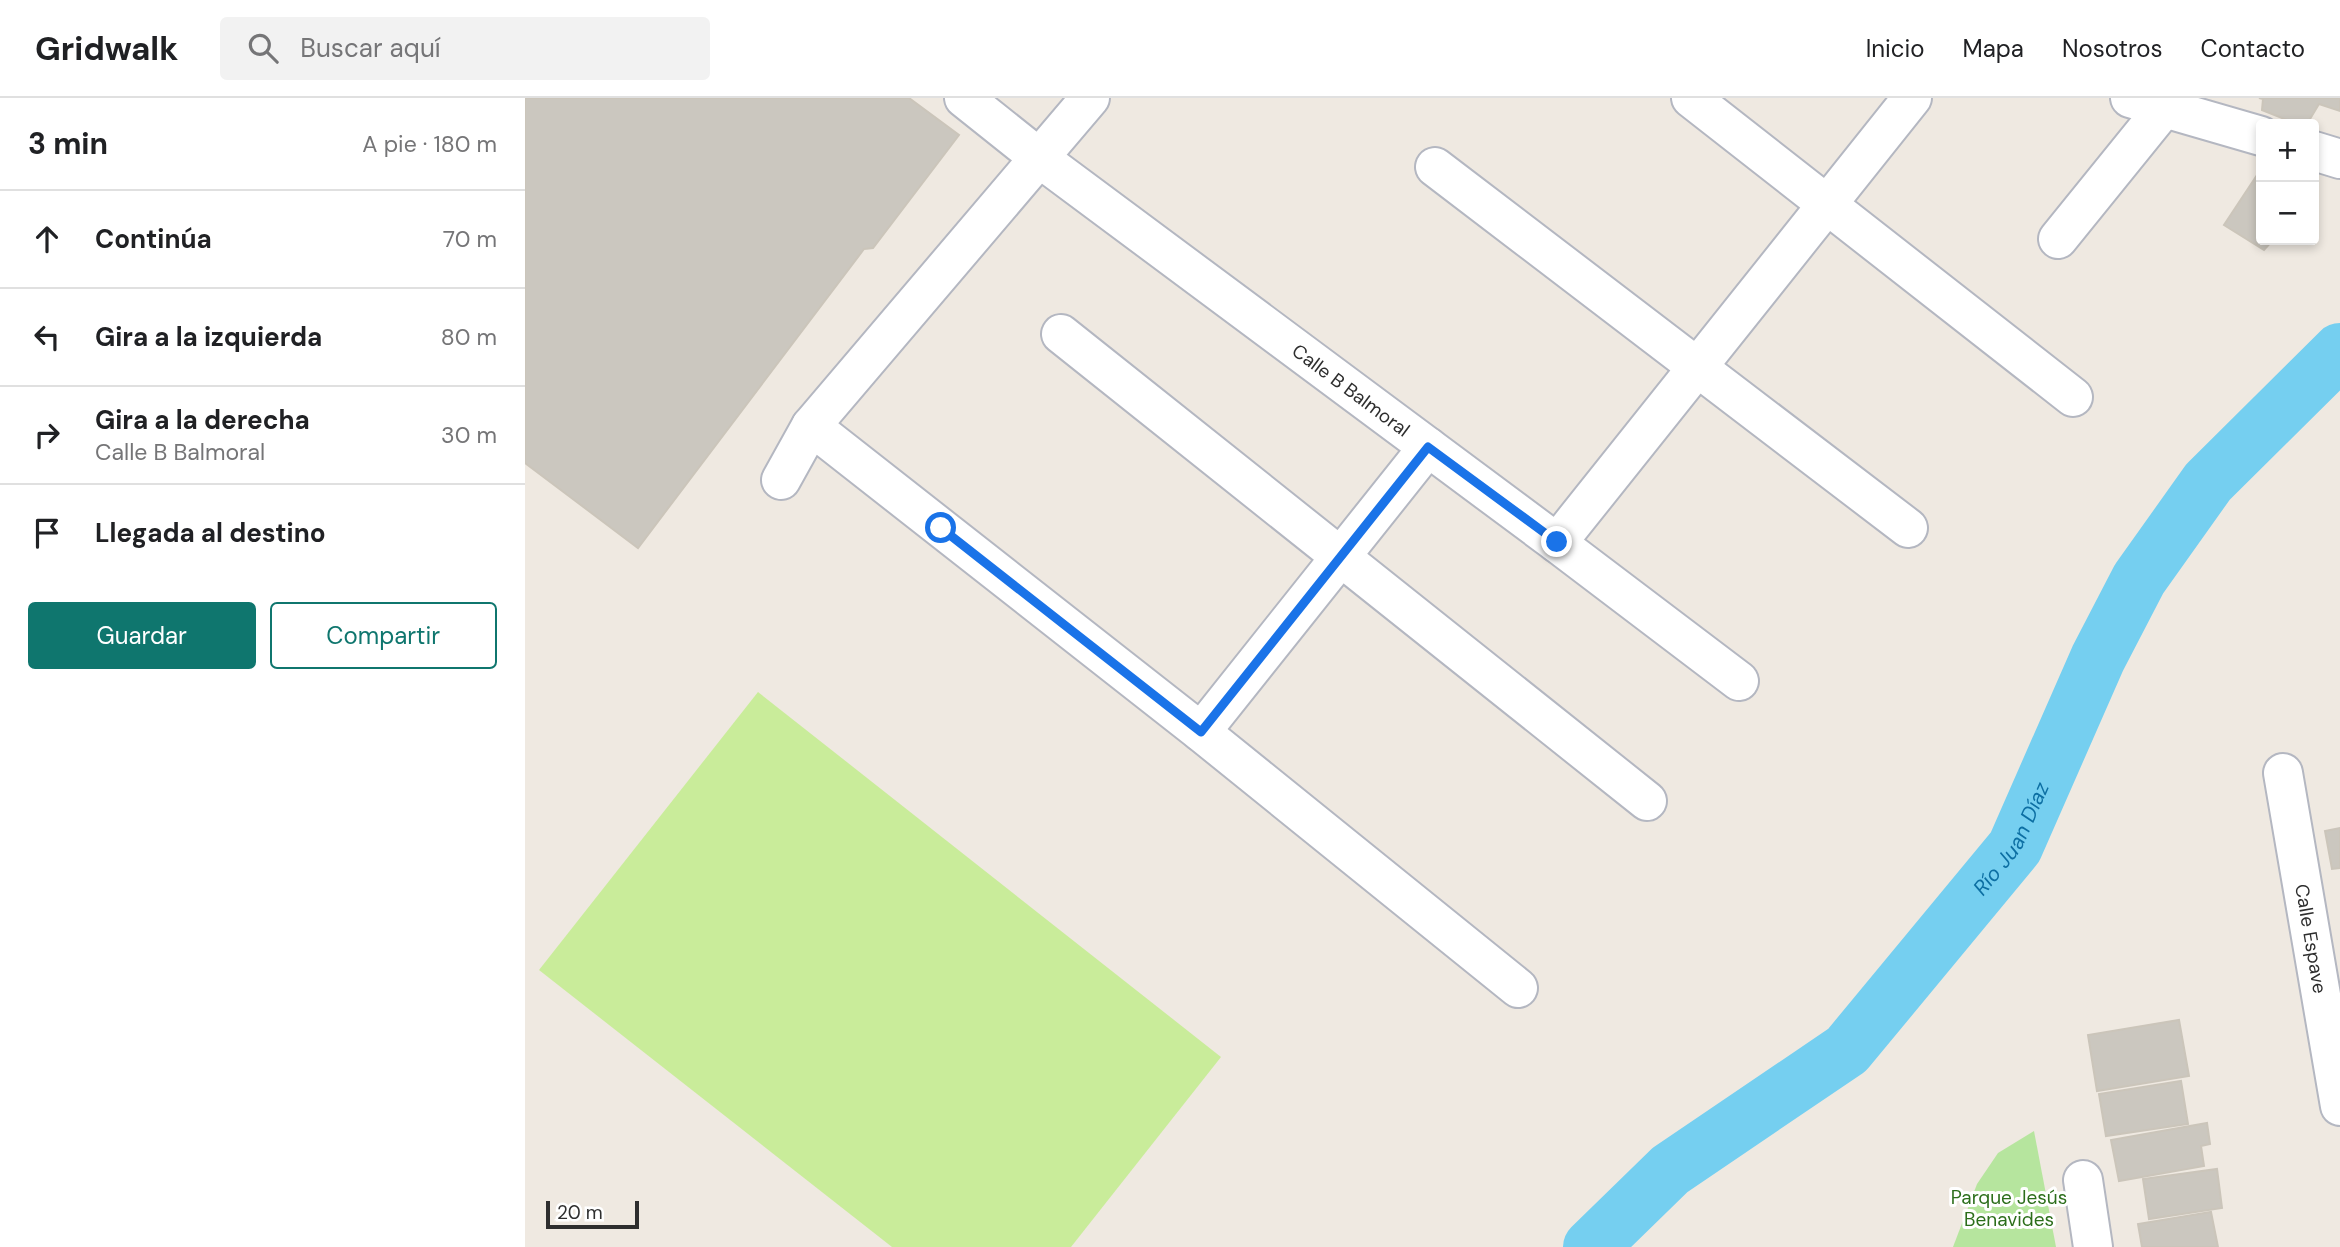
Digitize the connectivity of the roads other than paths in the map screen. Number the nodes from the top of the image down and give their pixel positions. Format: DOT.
graph roads {
  1 [pos="964,98"];
  2 [pos="1090,98"];
  3 [pos="1691,98"];
  4 [pos="1912,98"];
  5 [pos="2147,103"];
  6 [pos="2256,135"];
  7 [pos="2319,153"];
  8 [pos="1038,157"];
  9 [pos="2340,159"];
  10 [pos="1435,167"];
  11 [pos="1828,204"];
  12 [pos="2058,239"];
  13 [pos="1061,334"];
  14 [pos="1697,366"];
  15 [pos="2073,397"];
  16 [pos="811,426"];
  17 [pos="1428,447"];
  18 [pos="781,480"];
  19 [pos="1908,528"];
  20 [pos="1557,542"];
  21 [pos="1342,557"];
  22 [pos="1739,681"];
  23 [pos="1201,732"];
  24 [pos="2283,773"];
  25 [pos="1647,801"];
  26 [pos="1518,988"];
  27 [pos="2340,1106"];
  28 [pos="2083,1180"];
  29 [pos="2093,1247"];
  1 -- 8 [label="street, Calle B Balmoral"];
  2 -- 8 [label="street"];
  3 -- 11 [label="street"];
  4 -- 11 [label="street"];
  5 -- 6 [label="street"];
  5 -- 12 [label="street"];
  7 -- 9 [label="street"];
  8 -- 16 [label="street"];
  8 -- 17 [label="street, Calle B Balmoral"];
  10 -- 14 [label="street"];
  11 -- 14 [label="street"];
  11 -- 15 [label="street"];
  13 -- 21 [label="street"];
  14 -- 19 [label="street"];
  14 -- 20 [label="street"];
  16 -- 18 [label="street"];
  16 -- 23 [label="street"];
  17 -- 20 [label="street, Calle B Balmoral"];
  17 -- 21 [label="street"];
  20 -- 22 [label="street, Calle B Balmoral"];
  21 -- 23 [label="street"];
  21 -- 25 [label="street"];
  23 -- 26 [label="street"];
  24 -- 27 [label="street, Calle Espave"];
  28 -- 29 [label="street"];
}
